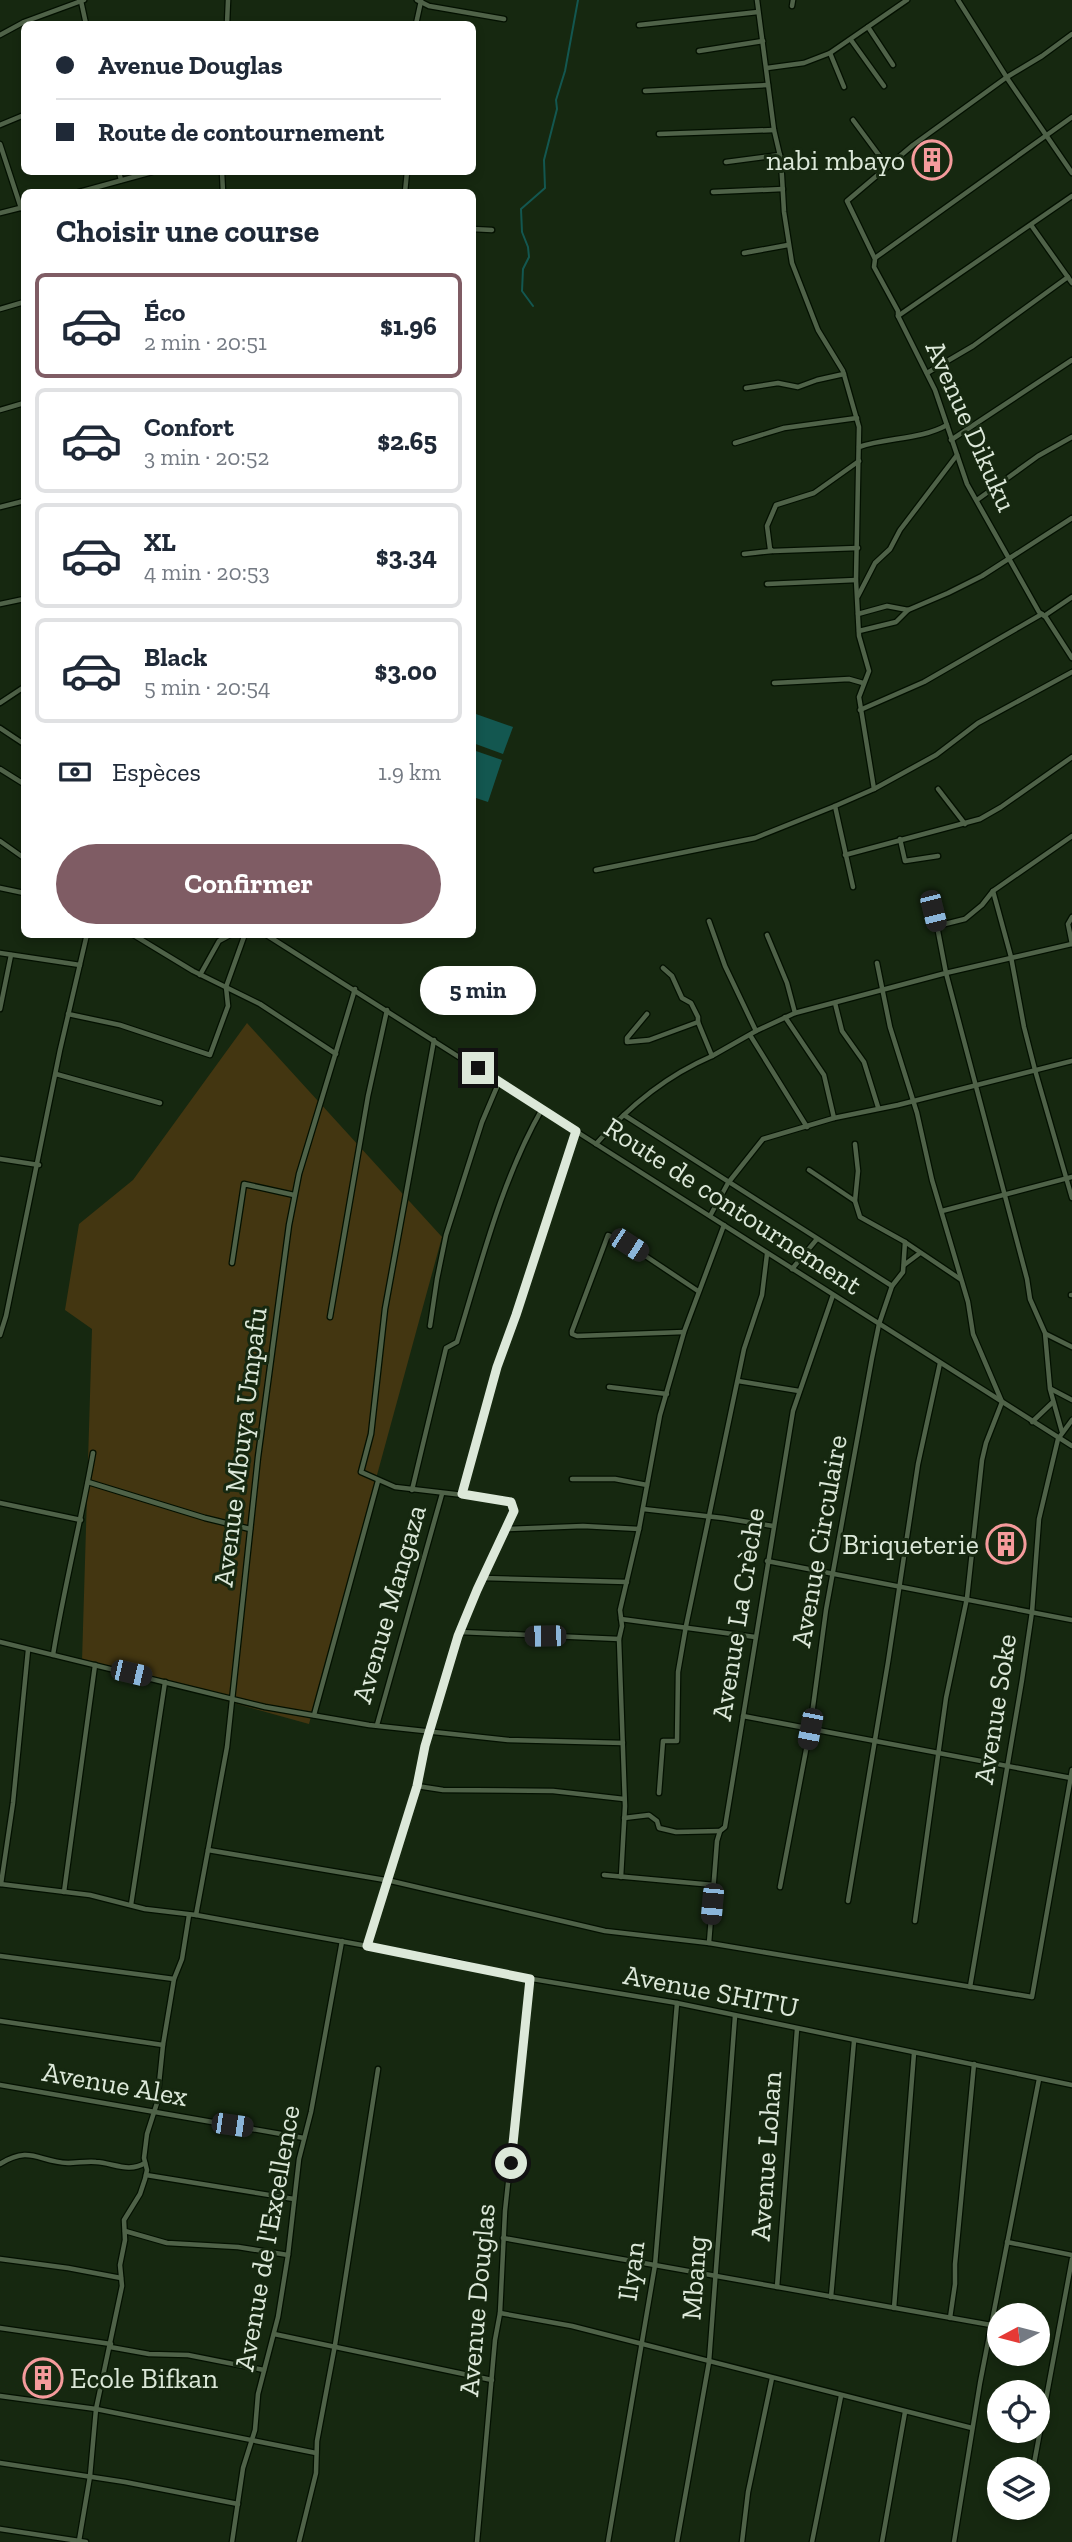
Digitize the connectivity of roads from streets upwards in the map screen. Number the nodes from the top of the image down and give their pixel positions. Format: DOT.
graph roads {
  1 [pos="82,0"];
  2 [pos="228,0"];
  3 [pos="757,0"];
  4 [pos="907,0"];
  5 [pos="958,0"];
  6 [pos="420,1"];
  7 [pos="758,12"];
  8 [pos="504,19"];
  9 [pos="27,21"];
  10 [pos="86,21"];
  11 [pos="227,21"];
  12 [pos="417,21"];
  13 [pos="21,24"];
  14 [pos="639,25"];
  15 [pos="868,27"];
  16 [pos="1072,34"];
  17 [pos="0,35"];
  18 [pos="851,40"];
  19 [pos="763,41"];
  20 [pos="699,51"];
  21 [pos="830,53"];
  22 [pos="893,65"];
  23 [pos="767,68"];
  24 [pos="1007,77"];
  25 [pos="768,85"];
  26 [pos="884,86"];
  27 [pos="844,87"];
  28 [pos="645,91"];
  29 [pos="21,116"];
  30 [pos="1072,117"];
  31 [pos="853,120"];
  32 [pos="0,125"];
  33 [pos="774,130"];
  34 [pos="659,134"];
  35 [pos="1045,136"];
  36 [pos="0,144"];
  37 [pos="779,155"];
  38 [pos="726,162"];
  39 [pos="887,166"];
  40 [pos="1072,173"];
  41 [pos="120,175"];
  42 [pos="140,175"];
  43 [pos="121,180"];
  44 [pos="90,189"];
  45 [pos="783,189"];
  46 [pos="713,192"];
  47 [pos="1072,195"];
  48 [pos="21,202"];
  49 [pos="21,208"];
  50 [pos="0,213"];
  51 [pos="1031,225"];
  52 [pos="476,229"];
  53 [pos="492,230"];
  54 [pos="789,245"];
  55 [pos="744,253"];
  56 [pos="875,259"];
  57 [pos="1068,277"];
  58 [pos="1072,283"];
  59 [pos="21,303"];
  60 [pos="0,309"];
  61 [pos="898,316"];
  62 [pos="1072,360"];
  63 [pos="927,373"];
  64 [pos="844,374"];
  65 [pos="746,388"];
  66 [pos="21,404"];
  67 [pos="0,410"];
  68 [pos="857,418"];
  69 [pos="947,425"];
  70 [pos="1072,437"];
  71 [pos="951,440"];
  72 [pos="735,443"];
  73 [pos="859,447"];
  74 [pos="957,455"];
  75 [pos="859,461"];
  76 [pos="977,500"];
  77 [pos="21,502"];
  78 [pos="0,507"];
  79 [pos="1072,518"];
  80 [pos="858,548"];
  81 [pos="773,551"];
  82 [pos="744,554"];
  83 [pos="1010,558"];
  84 [pos="856,580"];
  85 [pos="767,584"];
  86 [pos="857,597"];
  87 [pos="1072,597"];
  88 [pos="21,599"];
  89 [pos="0,604"];
  90 [pos="908,610"];
  91 [pos="858,614"];
  92 [pos="1043,615"];
  93 [pos="859,631"];
  94 [pos="1072,658"];
  95 [pos="1072,672"];
  96 [pos="863,682"];
  97 [pos="774,683"];
  98 [pos="21,689"];
  99 [pos="0,703"];
  100 [pos="860,710"];
  101 [pos="0,728"];
  102 [pos="21,742"];
  103 [pos="1072,757"];
  104 [pos="0,769"];
  105 [pos="21,782"];
  106 [pos="874,789"];
  107 [pos="938,789"];
  108 [pos="835,806"];
  109 [pos="965,824"];
  110 [pos="1072,836"];
  111 [pos="900,839"];
  112 [pos="0,841"];
  113 [pos="845,855"];
  114 [pos="21,856"];
  115 [pos="938,856"];
  116 [pos="596,870"];
  117 [pos="853,887"];
  118 [pos="0,888"];
  119 [pos="993,891"];
  120 [pos="21,892"];
  121 [pos="929,896"];
  122 [pos="1072,917"];
  123 [pos="709,921"];
  124 [pos="937,926"];
  125 [pos="767,935"];
  126 [pos="86,938"];
  127 [pos="139,938"];
  128 [pos="224,938"];
  129 [pos="244,938"];
  130 [pos="272,938"];
  131 [pos="1072,945"];
  132 [pos="0,953"];
  133 [pos="11,955"];
  134 [pos="1011,957"];
  135 [pos="877,963"];
  136 [pos="80,965"];
  137 [pos="663,968"];
  138 [pos="946,973"];
  139 [pos="200,975"];
  140 [pos="226,987"];
  141 [pos="355,989"];
  142 [pos="883,989"];
  143 [pos="835,1003"];
  144 [pos="0,1009"];
  145 [pos="387,1010"];
  146 [pos="795,1013"];
  147 [pos="68,1014"];
  148 [pos="647,1014"];
  149 [pos="785,1017"];
  150 [pos="698,1022"];
  151 [pos="756,1031"];
  152 [pos="750,1035"];
  153 [pos="434,1040"];
  154 [pos="336,1054"];
  155 [pos="712,1056"];
  156 [pos="1072,1061"];
  157 [pos="1035,1070"];
  158 [pos="56,1074"];
  159 [pos="499,1082"];
  160 [pos="977,1085"];
  161 [pos="912,1100"];
  162 [pos="160,1103"];
  163 [pos="878,1107"];
  164 [pos="542,1109"];
  165 [pos="624,1115"];
  166 [pos="834,1118"];
  167 [pos="807,1127"];
  168 [pos="576,1131"];
  169 [pos="596,1144"];
  170 [pos="855,1144"];
  171 [pos="0,1159"];
  172 [pos="39,1165"];
  173 [pos="809,1170"];
  174 [pos="1069,1178"];
  175 [pos="728,1182"];
  176 [pos="294,1195"];
  177 [pos="1005,1195"];
  178 [pos="1072,1198"];
  179 [pos="855,1201"];
  180 [pos="942,1211"];
  181 [pos="710,1216"];
  182 [pos="724,1225"];
  183 [pos="817,1239"];
  184 [pos="905,1242"];
  185 [pos="767,1253"];
  186 [pos="920,1253"];
  187 [pos="232,1263"];
  188 [pos="904,1265"];
  189 [pos="792,1269"];
  190 [pos="960,1279"];
  191 [pos="892,1286"];
  192 [pos="698,1291"];
  193 [pos="833,1295"];
  194 [pos="0,1314"];
  195 [pos="6,1316"];
  196 [pos="330,1317"];
  197 [pos="879,1324"];
  198 [pos="430,1326"];
  199 [pos="684,1332"];
  200 [pos="1045,1333"];
  201 [pos="0,1335"];
  202 [pos="1072,1347"];
  203 [pos="940,1363"];
  204 [pos="738,1381"];
  205 [pos="609,1387"];
  206 [pos="1050,1389"];
  207 [pos="799,1391"];
  208 [pos="667,1394"];
  209 [pos="1072,1400"];
  210 [pos="1002,1402"];
  211 [pos="1053,1402"];
  212 [pos="1072,1420"];
  213 [pos="1032,1422"];
  214 [pos="1062,1432"];
  215 [pos="1058,1439"];
  216 [pos="1072,1446"];
  217 [pos="93,1453"];
  218 [pos="572,1479"];
  219 [pos="378,1481"];
  220 [pos="88,1482"];
  221 [pos="647,1485"];
  222 [pos="412,1490"];
  223 [pos="442,1494"];
  224 [pos="462,1494"];
  225 [pos="0,1503"];
  226 [pos="643,1509"];
  227 [pos="710,1516"];
  228 [pos="81,1520"];
  229 [pos="773,1526"];
  230 [pos="250,1529"];
  231 [pos="506,1529"];
  232 [pos="639,1529"];
  233 [pos="767,1561"];
  234 [pos="834,1572"];
  235 [pos="483,1578"];
  236 [pos="626,1582"];
  237 [pos="900,1585"];
  238 [pos="967,1598"];
  239 [pos="1032,1612"];
  240 [pos="621,1619"];
  241 [pos="1072,1620"];
  242 [pos="686,1629"];
  243 [pos="460,1632"];
  244 [pos="755,1637"];
  245 [pos="619,1639"];
  246 [pos="0,1642"];
  247 [pos="28,1650"];
  248 [pos="53,1655"];
  249 [pos="95,1665"];
  250 [pos="164,1682"];
  251 [pos="231,1698"];
  252 [pos="314,1715"];
  253 [pos="743,1716"];
  254 [pos="377,1726"];
  255 [pos="810,1729"];
  256 [pos="429,1733"];
  257 [pos="874,1741"];
  258 [pos="623,1743"];
  259 [pos="939,1752"];
  260 [pos="1007,1765"];
  261 [pos="1072,1770"];
  262 [pos="1071,1778"];
  263 [pos="417,1786"];
  264 [pos="659,1793"];
  265 [pos="624,1798"];
  266 [pos="624,1818"];
  267 [pos="720,1831"];
  268 [pos="208,1850"];
  269 [pos="604,1875"];
  270 [pos="621,1877"];
  271 [pos="388,1880"];
  272 [pos="0,1884"];
  273 [pos="714,1885"];
  274 [pos="780,1887"];
  275 [pos="64,1892"];
  276 [pos="848,1901"];
  277 [pos="131,1905"];
  278 [pos="189,1915"];
  279 [pos="196,1915"];
  280 [pos="915,1921"];
  281 [pos="342,1941"];
  282 [pos="709,1943"];
  283 [pos="367,1946"];
  284 [pos="0,1956"];
  285 [pos="174,1979"];
  286 [pos="530,1979"];
  287 [pos="970,1987"];
  288 [pos="677,2003"];
  289 [pos="735,2016"];
  290 [pos="0,2021"];
  291 [pos="797,2029"];
  292 [pos="854,2040"];
  293 [pos="163,2045"];
  294 [pos="914,2053"];
  295 [pos="974,2064"];
  296 [pos="377,2069"];
  297 [pos="1039,2079"];
  298 [pos="0,2085"];
  299 [pos="1072,2085"];
  300 [pos="154,2112"];
  301 [pos="304,2138"];
  302 [pos="145,2163"];
  303 [pos="0,2164"];
  304 [pos="146,2175"];
  305 [pos="294,2199"];
  306 [pos="125,2231"];
  307 [pos="503,2238"];
  308 [pos="1007,2242"];
  309 [pos="288,2255"];
  310 [pos="1072,2257"];
  311 [pos="0,2259"];
  312 [pos="655,2265"];
  313 [pos="715,2276"];
  314 [pos="121,2278"];
  315 [pos="777,2287"];
  316 [pos="831,2297"];
  317 [pos="995,2303"];
  318 [pos="894,2308"];
  319 [pos="500,2313"];
  320 [pos="950,2318"];
  321 [pos="987,2324"];
  322 [pos="0,2328"];
  323 [pos="274,2334"];
  324 [pos="642,2344"];
  325 [pos="335,2345"];
  326 [pos="110,2346"];
  327 [pos="987,2347"];
  328 [pos="709,2362"];
  329 [pos="264,2370"];
  330 [pos="772,2378"];
  331 [pos="492,2380"];
  332 [pos="0,2396"];
  333 [pos="841,2396"];
  334 [pos="96,2409"];
  335 [pos="905,2412"];
  336 [pos="972,2428"];
  337 [pos="252,2438"];
  338 [pos="316,2453"];
  339 [pos="1035,2457"];
  340 [pos="0,2463"];
  341 [pos="90,2476"];
  342 [pos="238,2504"];
  343 [pos="0,2529"];
  344 [pos="75,2541"];
  345 [pos="86,2542"];
  346 [pos="232,2542"];
  347 [pos="299,2542"];
  348 [pos="477,2542"];
  349 [pos="608,2542"];
  350 [pos="677,2542"];
  351 [pos="742,2542"];
  352 [pos="812,2542"];
  353 [pos="882,2542"];
  354 [pos="954,2542"];
  1 -- 9 [label="street"];
  1 -- 10 [label="street"];
  2 -- 11 [label="street"];
  3 -- 7 [label="street"];
  4 -- 15 [label="street"];
  5 -- 24 [label="street"];
  6 -- 8 [label="street"];
  6 -- 12 [label="street"];
  7 -- 14 [label="street"];
  7 -- 19 [label="street"];
  13 -- 17 [label="street"];
  15 -- 18 [label="street"];
  15 -- 22 [label="street"];
  16 -- 24 [label="street"];
  18 -- 21 [label="street"];
  18 -- 26 [label="street"];
  19 -- 20 [label="street"];
  19 -- 23 [label="street"];
  21 -- 23 [label="street"];
  21 -- 27 [label="street"];
  23 -- 25 [label="street"];
  24 -- 35 [label="street"];
  24 -- 39 [label="street"];
  25 -- 28 [label="street"];
  25 -- 33 [label="street"];
  29 -- 32 [label="street"];
  30 -- 35 [label="street"];
  31 -- 39 [label="street"];
  33 -- 34 [label="street"];
  33 -- 37 [label="street"];
  35 -- 40 [label="street"];
  35 -- 56 [label="street"];
  36 -- 48 [label="street"];
  37 -- 38 [label="street"];
  37 -- 45 [label="street"];
  39 -- 56 [label="street, Avenue Dikuku"];
  41 -- 43 [label="street"];
  42 -- 43 [label="street"];
  43 -- 44 [label="street"];
  45 -- 46 [label="street"];
  45 -- 54 [label="street"];
  47 -- 51 [label="street"];
  49 -- 50 [label="street"];
  51 -- 57 [label="street"];
  51 -- 61 [label="street"];
  52 -- 53 [label="street"];
  54 -- 55 [label="street"];
  54 -- 64 [label="street"];
  56 -- 61 [label="street, Avenue Dikuku"];
  57 -- 58 [label="street"];
  57 -- 63 [label="street"];
  59 -- 60 [label="street"];
  61 -- 63 [label="street, Avenue Dikuku"];
  62 -- 71 [label="street"];
  63 -- 69 [label="street, Avenue Dikuku"];
  64 -- 65 [label="street"];
  64 -- 68 [label="street"];
  66 -- 67 [label="street"];
  68 -- 72 [label="street"];
  68 -- 73 [label="street"];
  69 -- 71 [label="street, Avenue Dikuku"];
  69 -- 73 [label="street"];
  70 -- 76 [label="street"];
  71 -- 74 [label="street, Avenue Dikuku"];
  73 -- 75 [label="street"];
  74 -- 76 [label="street, Avenue Dikuku"];
  74 -- 86 [label="street"];
  75 -- 80 [label="street"];
  75 -- 81 [label="street"];
  76 -- 83 [label="street, Avenue Dikuku"];
  77 -- 78 [label="street"];
  79 -- 83 [label="street"];
  80 -- 81 [label="street"];
  80 -- 84 [label="street"];
  81 -- 82 [label="street"];
  83 -- 90 [label="street"];
  83 -- 92 [label="street, Avenue Dikuku"];
  84 -- 85 [label="street"];
  84 -- 86 [label="street"];
  86 -- 91 [label="street"];
  87 -- 92 [label="street"];
  88 -- 89 [label="street"];
  90 -- 91 [label="street"];
  90 -- 93 [label="street"];
  91 -- 93 [label="street"];
  92 -- 94 [label="street, Avenue Dikuku"];
  92 -- 100 [label="street"];
  93 -- 96 [label="street"];
  95 -- 106 [label="street"];
  96 -- 97 [label="street"];
  96 -- 100 [label="street"];
  98 -- 99 [label="street"];
  100 -- 106 [label="street"];
  101 -- 102 [label="street"];
  103 -- 109 [label="street"];
  104 -- 105 [label="street"];
  106 -- 108 [label="street"];
  107 -- 109 [label="street"];
  108 -- 113 [label="street"];
  108 -- 116 [label="street"];
  109 -- 111 [label="street"];
  110 -- 119 [label="street"];
  111 -- 113 [label="street"];
  111 -- 115 [label="street"];
  112 -- 114 [label="street"];
  113 -- 117 [label="street"];
  118 -- 120 [label="street"];
  119 -- 124 [label="street"];
  119 -- 134 [label="street"];
  121 -- 124 [label="street"];
  122 -- 131 [label="street"];
  123 -- 151 [label="street"];
  124 -- 138 [label="street"];
  125 -- 146 [label="street"];
  126 -- 136 [label="street"];
  127 -- 139 [label="street"];
  128 -- 139 [label="street"];
  129 -- 140 [label="street"];
  130 -- 141 [label="street, Route de contournement"];
  131 -- 134 [label="street"];
  132 -- 133 [label="street"];
  133 -- 136 [label="street"];
  133 -- 144 [label="street"];
  134 -- 138 [label="street"];
  134 -- 157 [label="street"];
  135 -- 142 [label="street"];
  136 -- 147 [label="street"];
  137 -- 150 [label="street"];
  138 -- 142 [label="street"];
  138 -- 160 [label="street"];
  139 -- 140 [label="street"];
  140 -- 147 [label="street"];
  140 -- 154 [label="street"];
  141 -- 145 [label="street, Route de contournement"];
  141 -- 154 [label="street, Avenue Mbuya Umpafu"];
  142 -- 143 [label="street"];
  142 -- 161 [label="street"];
  143 -- 146 [label="street"];
  143 -- 163 [label="street"];
  145 -- 153 [label="street, Route de contournement"];
  145 -- 196 [label="street"];
  146 -- 149 [label="street"];
  147 -- 158 [label="street"];
  148 -- 150 [label="street"];
  149 -- 151 [label="street"];
  149 -- 166 [label="street"];
  150 -- 155 [label="street"];
  151 -- 152 [label="street"];
  152 -- 155 [label="street"];
  152 -- 167 [label="street"];
  153 -- 159 [label="street, Route de contournement"];
  153 -- 219 [label="street"];
  154 -- 176 [label="street, Avenue Mbuya Umpafu"];
  155 -- 165 [label="street"];
  156 -- 157 [label="street"];
  157 -- 160 [label="street"];
  157 -- 174 [label="street"];
  158 -- 162 [label="street"];
  158 -- 172 [label="street"];
  159 -- 164 [label="street, Route de contournement"];
  159 -- 198 [label="street"];
  160 -- 161 [label="street"];
  160 -- 177 [label="street"];
  161 -- 163 [label="street"];
  161 -- 180 [label="street"];
  163 -- 166 [label="street"];
  164 -- 168 [label="street, Route de contournement"];
  164 -- 222 [label="street"];
  165 -- 169 [label="street"];
  165 -- 175 [label="street"];
  166 -- 167 [label="street"];
  167 -- 175 [label="street"];
  168 -- 169 [label="street, Route de contournement"];
  168 -- 224 [label="street"];
  169 -- 181 [label="street, Route de contournement"];
  170 -- 179 [label="street"];
  171 -- 172 [label="street"];
  172 -- 195 [label="street"];
  173 -- 179 [label="street"];
  174 -- 177 [label="street"];
  174 -- 178 [label="street"];
  175 -- 181 [label="street"];
  175 -- 183 [label="street"];
  176 -- 187 [label="street"];
  176 -- 230 [label="street, Avenue Mbuya Umpafu"];
  177 -- 180 [label="street"];
  177 -- 200 [label="street"];
  179 -- 184 [label="street"];
  180 -- 190 [label="street"];
  181 -- 182 [label="street, Route de contournement"];
  182 -- 185 [label="street, Route de contournement"];
  182 -- 192 [label="street"];
  183 -- 189 [label="street"];
  183 -- 191 [label="street"];
  184 -- 186 [label="street"];
  184 -- 188 [label="street"];
  185 -- 189 [label="street, Route de contournement"];
  185 -- 204 [label="street"];
  186 -- 188 [label="street"];
  186 -- 190 [label="street"];
  188 -- 191 [label="street, Avenue Circulaire"];
  189 -- 193 [label="street, Route de contournement"];
  190 -- 210 [label="street"];
  191 -- 197 [label="street, Avenue Circulaire"];
  192 -- 199 [label="street"];
  192 -- 199 [label="street"];
  193 -- 197 [label="street, Route de contournement"];
  193 -- 207 [label="street, Avenue La Crèche"];
  194 -- 195 [label="street"];
  195 -- 201 [label="street"];
  197 -- 203 [label="street, Route de contournement"];
  197 -- 234 [label="street, Avenue Circulaire"];
  199 -- 208 [label="street"];
  200 -- 202 [label="street"];
  200 -- 206 [label="street"];
  203 -- 210 [label="street, Route de contournement"];
  203 -- 237 [label="street"];
  204 -- 207 [label="street"];
  204 -- 227 [label="street"];
  205 -- 208 [label="street"];
  206 -- 209 [label="street"];
  206 -- 211 [label="street"];
  207 -- 229 [label="street, Avenue La Crèche"];
  208 -- 221 [label="street"];
  210 -- 213 [label="street, Route de contournement"];
  210 -- 238 [label="street"];
  211 -- 213 [label="street"];
  211 -- 214 [label="street"];
  212 -- 214 [label="street, Avenue Soke"];
  213 -- 215 [label="street, Route de contournement"];
  214 -- 215 [label="street, Avenue Soke"];
  215 -- 216 [label="street, Route de contournement"];
  215 -- 239 [label="street, Avenue Soke"];
  217 -- 220 [label="street"];
  218 -- 221 [label="street"];
  219 -- 222 [label="street"];
  219 -- 252 [label="street"];
  220 -- 228 [label="street"];
  220 -- 230 [label="street"];
  221 -- 226 [label="street"];
  222 -- 223 [label="street"];
  223 -- 224 [label="street"];
  223 -- 254 [label="street, Avenue Mangaza"];
  224 -- 231 [label="street"];
  225 -- 228 [label="street"];
  226 -- 227 [label="street"];
  226 -- 232 [label="street"];
  227 -- 229 [label="street"];
  227 -- 242 [label="street"];
  228 -- 248 [label="street"];
  229 -- 233 [label="street, Avenue La Crèche"];
  230 -- 251 [label="street, Avenue Mbuya Umpafu"];
  231 -- 232 [label="street"];
  231 -- 235 [label="street"];
  232 -- 236 [label="street"];
  233 -- 234 [label="street"];
  233 -- 244 [label="street, Avenue La Crèche"];
  234 -- 237 [label="street"];
  234 -- 255 [label="street, Avenue Circulaire"];
  235 -- 236 [label="street"];
  235 -- 243 [label="street"];
  236 -- 240 [label="street"];
  237 -- 238 [label="street"];
  237 -- 257 [label="street"];
  238 -- 239 [label="street"];
  238 -- 259 [label="street"];
  239 -- 241 [label="street"];
  239 -- 260 [label="street, Avenue Soke"];
  240 -- 242 [label="street"];
  240 -- 245 [label="street"];
  242 -- 244 [label="street"];
  242 -- 264 [label="street"];
  243 -- 245 [label="street"];
  243 -- 256 [label="street"];
  244 -- 253 [label="street, Avenue La Crèche"];
  245 -- 258 [label="street"];
  246 -- 247 [label="street"];
  247 -- 248 [label="street"];
  247 -- 272 [label="street"];
  248 -- 249 [label="street"];
  249 -- 250 [label="street"];
  249 -- 275 [label="street"];
  250 -- 251 [label="street"];
  250 -- 277 [label="street"];
  251 -- 252 [label="street"];
  251 -- 268 [label="street, Avenue Mbuya Umpafu"];
  252 -- 254 [label="street"];
  253 -- 255 [label="street"];
  253 -- 267 [label="street, Avenue La Crèche"];
  254 -- 256 [label="street"];
  255 -- 257 [label="street"];
  255 -- 274 [label="street, Avenue Circulaire"];
  256 -- 258 [label="street"];
  256 -- 263 [label="street"];
  257 -- 259 [label="street"];
  257 -- 276 [label="street"];
  258 -- 265 [label="street"];
  259 -- 260 [label="street"];
  259 -- 280 [label="street"];
  260 -- 262 [label="street"];
  260 -- 287 [label="street, Avenue Soke"];
  261 -- 262 [label="street"];
  262 -- 287 [label="street"];
  263 -- 265 [label="street"];
  263 -- 271 [label="street"];
  265 -- 266 [label="street"];
  266 -- 267 [label="street"];
  266 -- 270 [label="street"];
  267 -- 273 [label="street, Avenue La Crèche"];
  268 -- 271 [label="street"];
  268 -- 279 [label="street, Avenue Mbuya Umpafu"];
  269 -- 270 [label="street"];
  270 -- 273 [label="street"];
  271 -- 282 [label="street"];
  271 -- 283 [label="street"];
  272 -- 275 [label="street, Avenue SHITU"];
  273 -- 282 [label="street, Avenue La Crèche"];
  275 -- 277 [label="street, Avenue SHITU"];
  277 -- 278 [label="street, Avenue SHITU"];
  278 -- 279 [label="street, Avenue SHITU"];
  278 -- 285 [label="street"];
  279 -- 281 [label="street, Avenue SHITU"];
  281 -- 283 [label="street, Avenue SHITU"];
  281 -- 301 [label="street, Avenue de l'Excellence"];
  282 -- 287 [label="street"];
  283 -- 286 [label="street, Avenue SHITU"];
  284 -- 285 [label="street"];
  285 -- 293 [label="street"];
  286 -- 288 [label="street, Avenue SHITU"];
  286 -- 307 [label="street, Avenue Douglas"];
  288 -- 289 [label="street, Avenue SHITU"];
  288 -- 312 [label="street, Ilyan"];
  289 -- 291 [label="street, Avenue SHITU"];
  289 -- 313 [label="street, Mbang"];
  290 -- 293 [label="street"];
  291 -- 292 [label="street, Avenue SHITU"];
  291 -- 315 [label="street, Avenue Lohan"];
  292 -- 294 [label="street, Avenue SHITU"];
  292 -- 316 [label="street"];
  293 -- 300 [label="street"];
  294 -- 295 [label="street, Avenue SHITU"];
  294 -- 318 [label="street"];
  295 -- 297 [label="street, Avenue SHITU"];
  295 -- 320 [label="street"];
  296 -- 325 [label="street"];
  297 -- 299 [label="street, Avenue SHITU"];
  297 -- 308 [label="street"];
  298 -- 300 [label="street, Avenue Alex"];
  300 -- 301 [label="street, Avenue Alex"];
  300 -- 302 [label="street"];
  301 -- 305 [label="street, Avenue de l'Excellence"];
  302 -- 303 [label="street"];
  302 -- 304 [label="street"];
  304 -- 305 [label="street"];
  304 -- 306 [label="street"];
  305 -- 309 [label="street, Avenue de l'Excellence"];
  306 -- 309 [label="street"];
  306 -- 314 [label="street"];
  307 -- 312 [label="street"];
  307 -- 319 [label="street, Avenue Douglas"];
  308 -- 310 [label="street"];
  308 -- 317 [label="street"];
  309 -- 323 [label="street, Avenue de l'Excellence"];
  310 -- 339 [label="street"];
  311 -- 314 [label="street"];
  312 -- 313 [label="street"];
  312 -- 324 [label="street, Ilyan"];
  313 -- 315 [label="street"];
  313 -- 328 [label="street, Mbang"];
  314 -- 326 [label="street"];
  315 -- 316 [label="street"];
  316 -- 318 [label="street"];
  318 -- 320 [label="street"];
  319 -- 324 [label="street"];
  319 -- 331 [label="street, Avenue Douglas"];
  320 -- 321 [label="street"];
  322 -- 326 [label="street"];
  323 -- 325 [label="street"];
  323 -- 329 [label="street, Avenue de l'Excellence"];
  324 -- 328 [label="street"];
  324 -- 349 [label="street, Ilyan"];
  325 -- 331 [label="street"];
  325 -- 338 [label="street"];
  326 -- 329 [label="street"];
  326 -- 334 [label="street"];
  327 -- 336 [label="street"];
  328 -- 330 [label="street"];
  328 -- 350 [label="street, Mbang"];
  329 -- 337 [label="street, Avenue de l'Excellence"];
  330 -- 333 [label="street"];
  330 -- 351 [label="street"];
  331 -- 348 [label="street, Avenue Douglas"];
  332 -- 334 [label="street"];
  333 -- 335 [label="street"];
  333 -- 352 [label="street"];
  334 -- 337 [label="street"];
  334 -- 341 [label="street"];
  335 -- 336 [label="street"];
  335 -- 353 [label="street"];
  336 -- 354 [label="street"];
  337 -- 338 [label="street"];
  337 -- 342 [label="street, Avenue de l'Excellence"];
  338 -- 347 [label="street"];
  340 -- 341 [label="street"];
  341 -- 342 [label="street"];
  341 -- 344 [label="street"];
  342 -- 346 [label="street, Avenue de l'Excellence"];
  343 -- 344 [label="street"];
  344 -- 345 [label="street"];
}
